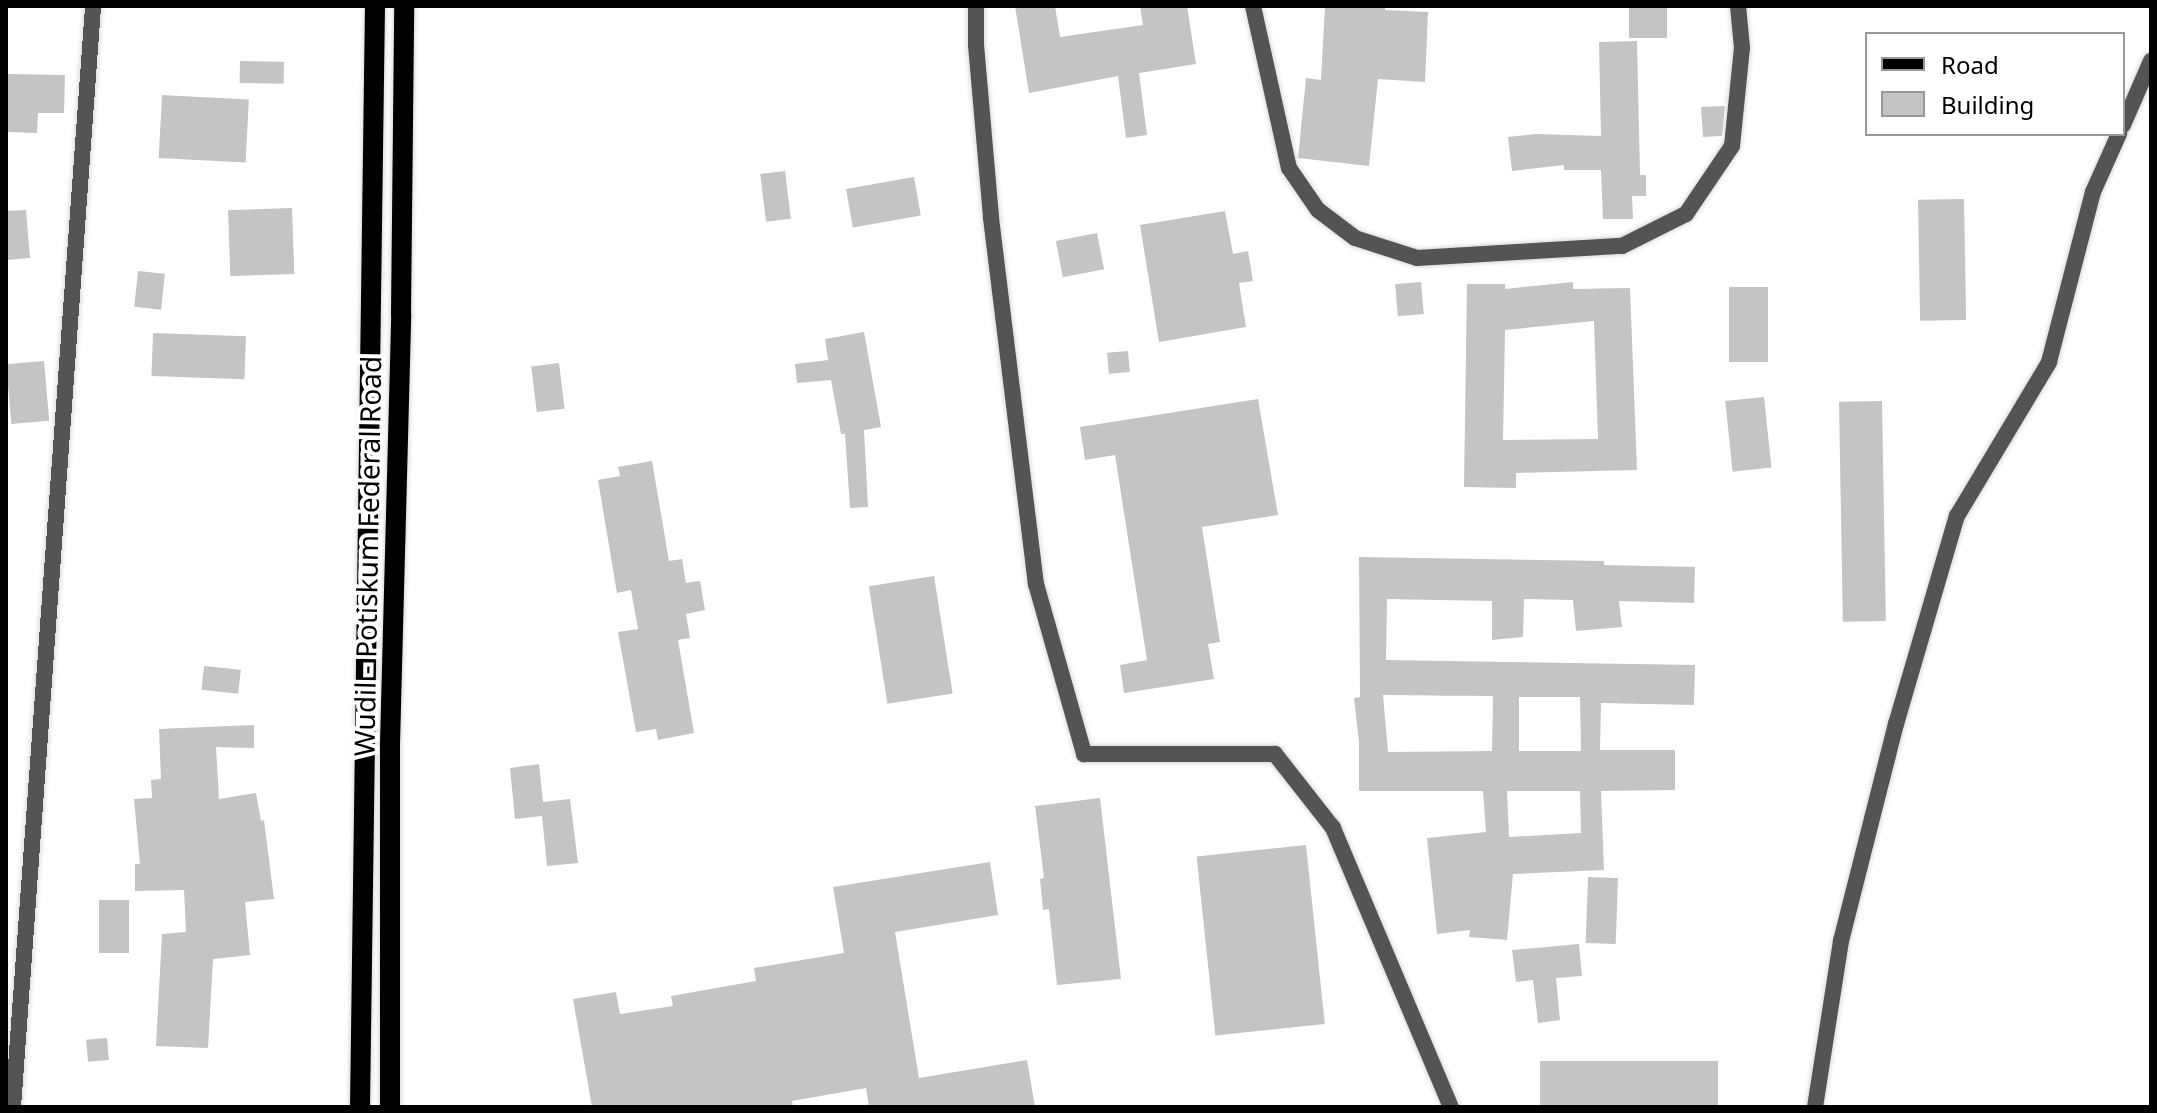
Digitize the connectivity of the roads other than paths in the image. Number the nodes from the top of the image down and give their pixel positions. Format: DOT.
graph roads {
  1 [pos="93,6"];
  2 [pos="375,6"];
  3 [pos="404,6"];
  4 [pos="976,6"];
  5 [pos="1253,6"];
  6 [pos="1738,6"];
  7 [pos="2151,61"];
  8 [pos="2125,120"];
  9 [pos="2118,136"];
  10 [pos="360,1066"];
  11 [pos="390,1066"];
  12 [pos="13,1107"];
  13 [pos="360,1107"];
  14 [pos="390,1107"];
  15 [pos="1451,1107"];
  16 [pos="1815,1107"];
  1 -- 12 [label="street"];
  2 -- 10 [label="main road, Wudil - Potiskum Federal Road"];
  3 -- 11 [label="main road, Wudil - Potiskum Federal Road"];
  4 -- 15 [label="street"];
  5 -- 6 [label="street"];
  7 -- 8 [label="street"];
  9 -- 16 [label="street"];
  10 -- 11 [label="main road"];
  10 -- 13 [label="main road, Wudil - Potiskum Federal Road"];
  11 -- 14 [label="main road, Wudil - Potiskum Federal Road"];
}
